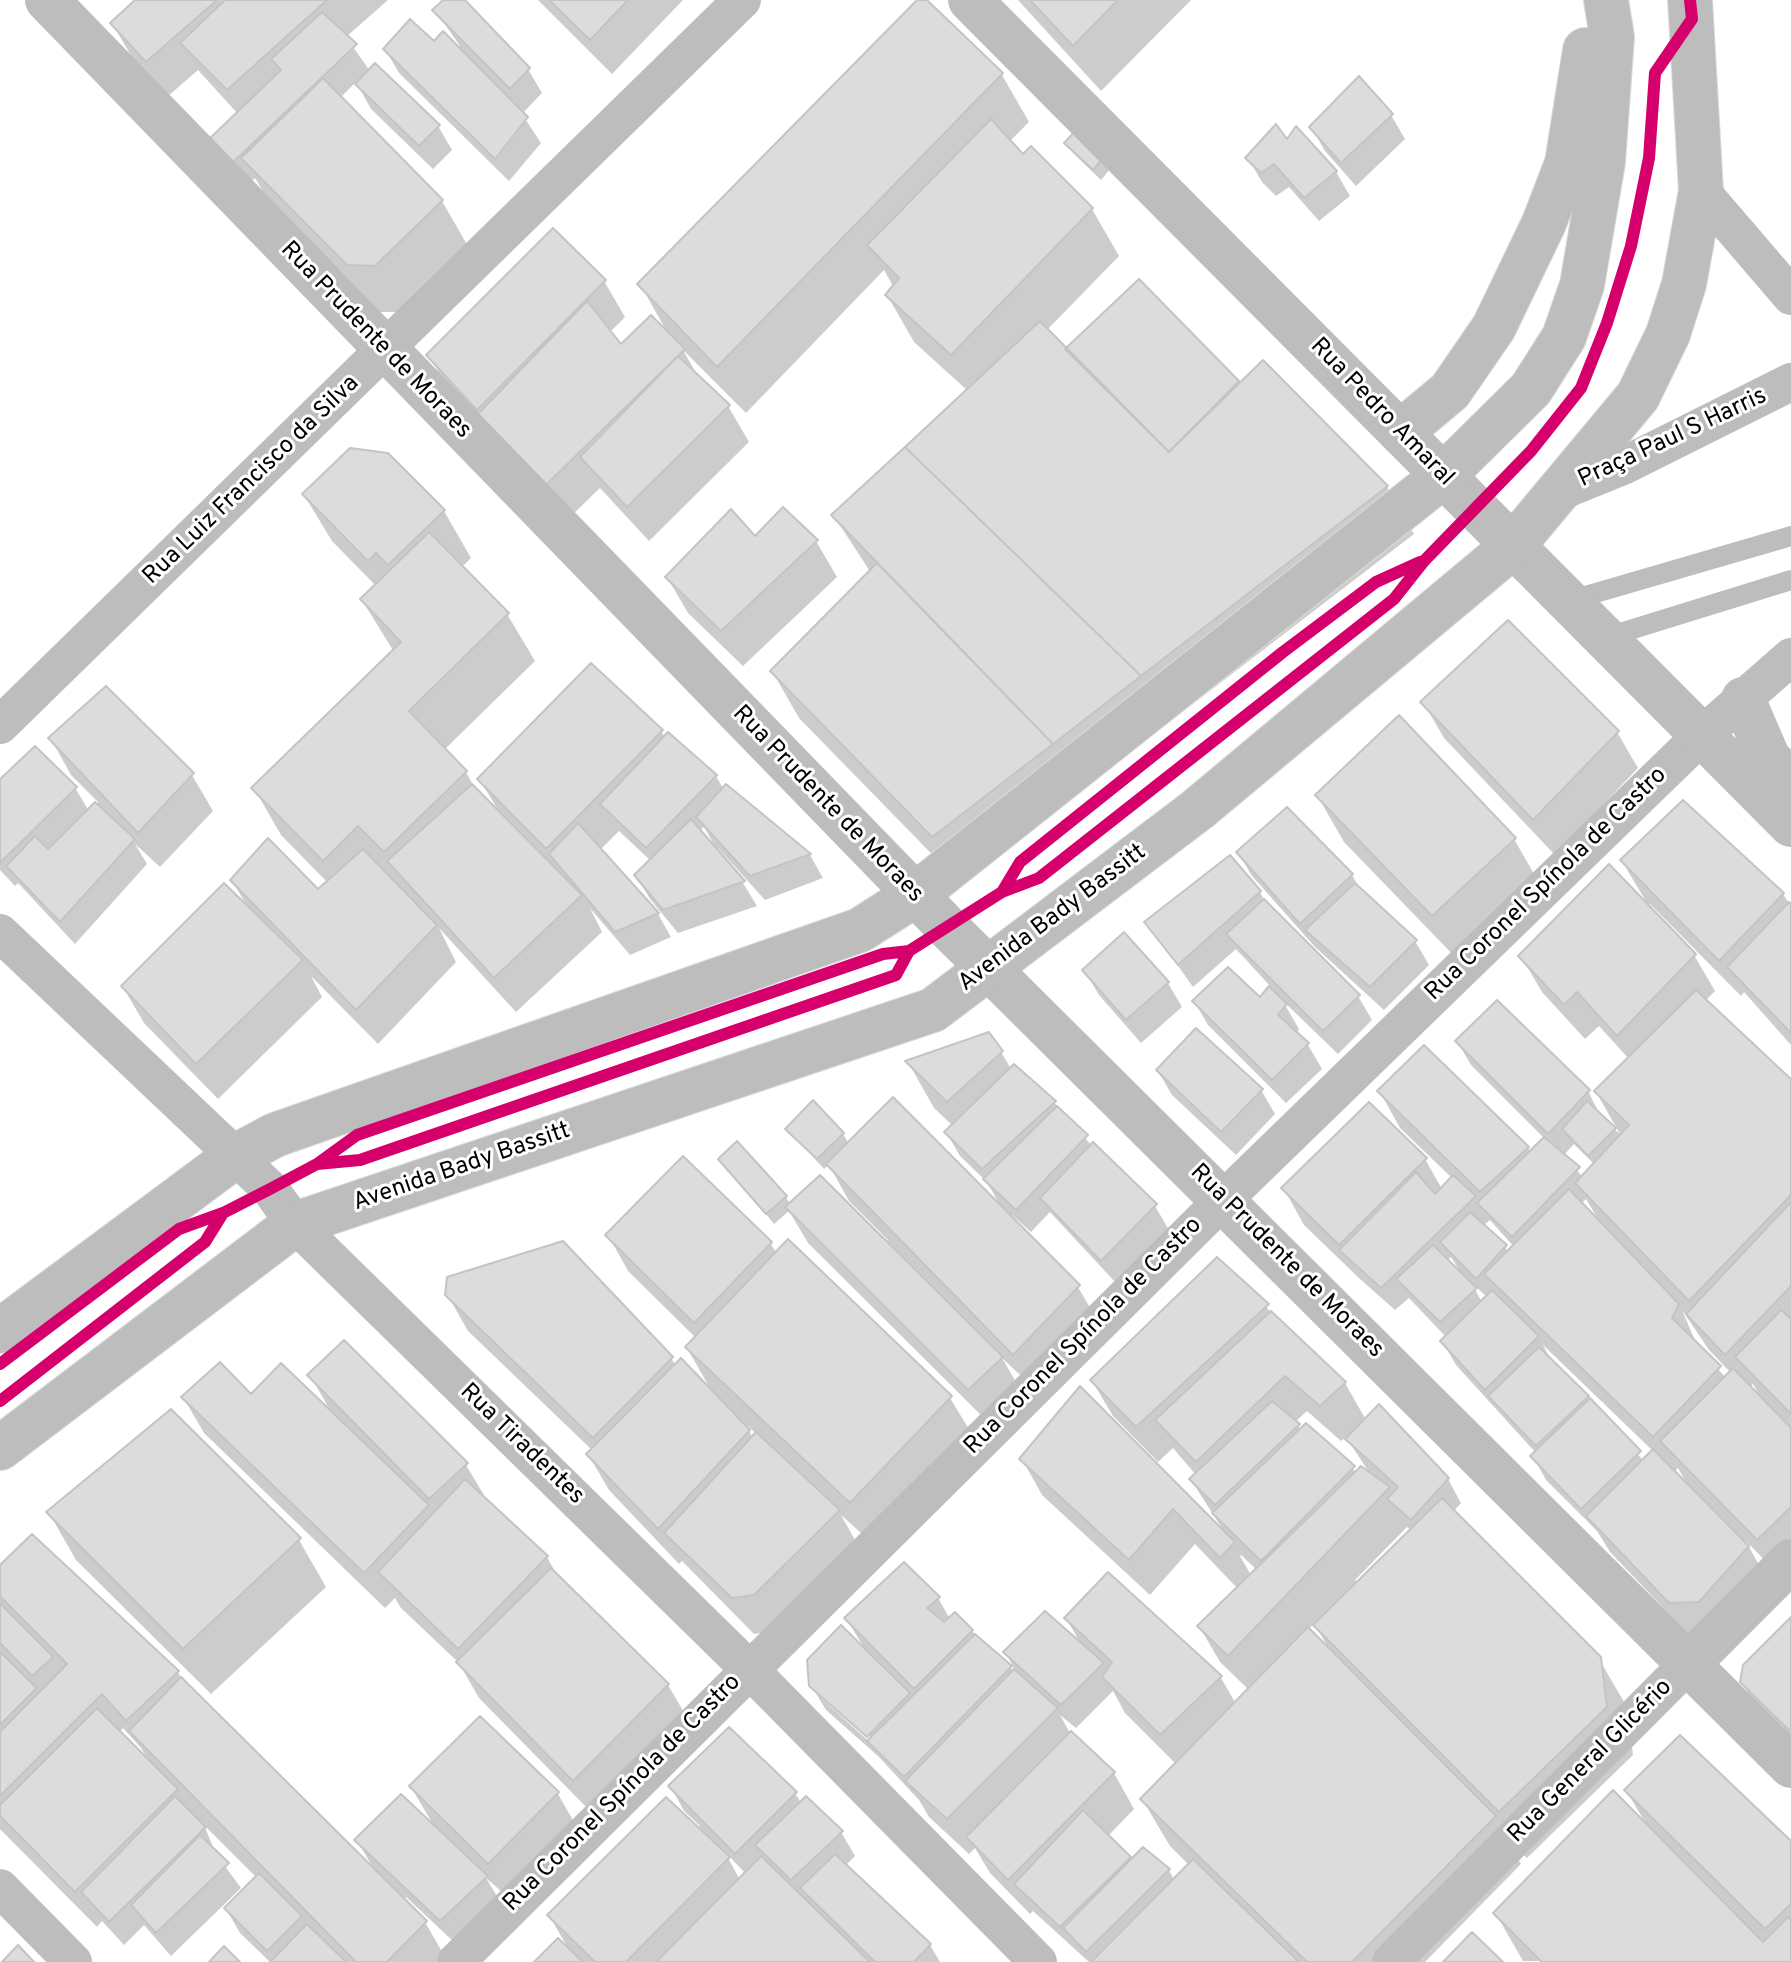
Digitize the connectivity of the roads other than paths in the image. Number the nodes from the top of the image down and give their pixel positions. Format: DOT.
graph roads {
  1 [pos="47,0"];
  2 [pos="742,0"];
  3 [pos="970,0"];
  4 [pos="1591,0"];
  5 [pos="1606,0"];
  6 [pos="1690,0"];
  7 [pos="1701,191"];
  8 [pos="1791,296"];
  9 [pos="385,352"];
  10 [pos="1791,382"];
  11 [pos="1401,432"];
  12 [pos="1443,476"];
  13 [pos="1554,494"];
  14 [pos="1791,536"];
  15 [pos="1512,547"];
  16 [pos="1791,580"];
  17 [pos="1566,601"];
  18 [pos="1603,639"];
  19 [pos="1791,657"];
  20 [pos="1743,699"];
  21 [pos="0,725"];
  22 [pos="1702,735"];
  23 [pos="1791,780"];
  24 [pos="1791,825"];
  25 [pos="915,895"];
  26 [pos="0,933"];
  27 [pos="990,967"];
  28 [pos="234,1157"];
  29 [pos="1224,1199"];
  30 [pos="295,1224"];
  31 [pos="0,1331"];
  32 [pos="0,1448"];
  33 [pos="1791,1561"];
  34 [pos="1689,1663"];
  35 [pos="748,1668"];
  36 [pos="1791,1766"];
  37 [pos="0,1888"];
  38 [pos="73,1962"];
  39 [pos="456,1962"];
  40 [pos="1038,1962"];
  41 [pos="1391,1962"];
  1 -- 9 [label="main road, Rua Prudente de Moraes"];
  2 -- 9 [label="street, Rua Luiz Francisco da Silva"];
  3 -- 11 [label="main road, Rua Pedro Amaral"];
  4 -- 11 [label="main road"];
  5 -- 12 [label="main road"];
  6 -- 7 [label="main road, Avenida Bady Bassitt"];
  7 -- 8 [label="street"];
  7 -- 13 [label="main road, Avenida Bady Bassitt"];
  9 -- 21 [label="street, Rua Luiz Francisco da Silva"];
  9 -- 25 [label="main road, Rua Prudente de Moraes"];
  10 -- 13 [label="street, Praça Paul S Harris"];
  11 -- 12 [label="main road, Rua Pedro Amaral"];
  12 -- 15 [label="main road, Rua Pedro Amaral"];
  12 -- 25 [label="main road"];
  13 -- 15 [label="main road, Avenida Bady Bassitt"];
  14 -- 17 [label="lane"];
  15 -- 17 [label="main road, Rua Pedro Amaral"];
  15 -- 27 [label="main road, Avenida Bady Bassitt"];
  16 -- 18 [label="lane"];
  17 -- 18 [label="main road, Rua Pedro Amaral"];
  18 -- 22 [label="main road, Rua Pedro Amaral"];
  19 -- 20 [label="street, Rua Coronel Spínola de Castro"];
  20 -- 22 [label="street, Rua Coronel Spínola de Castro"];
  20 -- 23 [label="main road"];
  22 -- 24 [label="main road, Rua Pedro Amaral"];
  22 -- 29 [label="street, Rua Coronel Spínola de Castro"];
  25 -- 27 [label="main road, Rua Prudente de Moraes"];
  25 -- 28 [label="main road"];
  26 -- 28 [label="street, Rua Tiradentes"];
  27 -- 29 [label="main road, Rua Prudente de Moraes"];
  27 -- 30 [label="main road, Avenida Bady Bassitt"];
  28 -- 30 [label="street, Rua Tiradentes"];
  28 -- 31 [label="main road"];
  29 -- 34 [label="main road, Rua Prudente de Moraes"];
  29 -- 35 [label="street, Rua Coronel Spínola de Castro"];
  30 -- 32 [label="main road, Avenida Bady Bassitt"];
  30 -- 35 [label="street, Rua Tiradentes"];
  33 -- 34 [label="main road, Rua General Glicério"];
  34 -- 36 [label="main road, Rua Prudente de Moraes"];
  34 -- 41 [label="street, Rua General Glicério"];
  35 -- 39 [label="street, Rua Coronel Spínola de Castro"];
  35 -- 40 [label="street, Rua Tiradentes"];
  37 -- 38 [label="street"];
}
